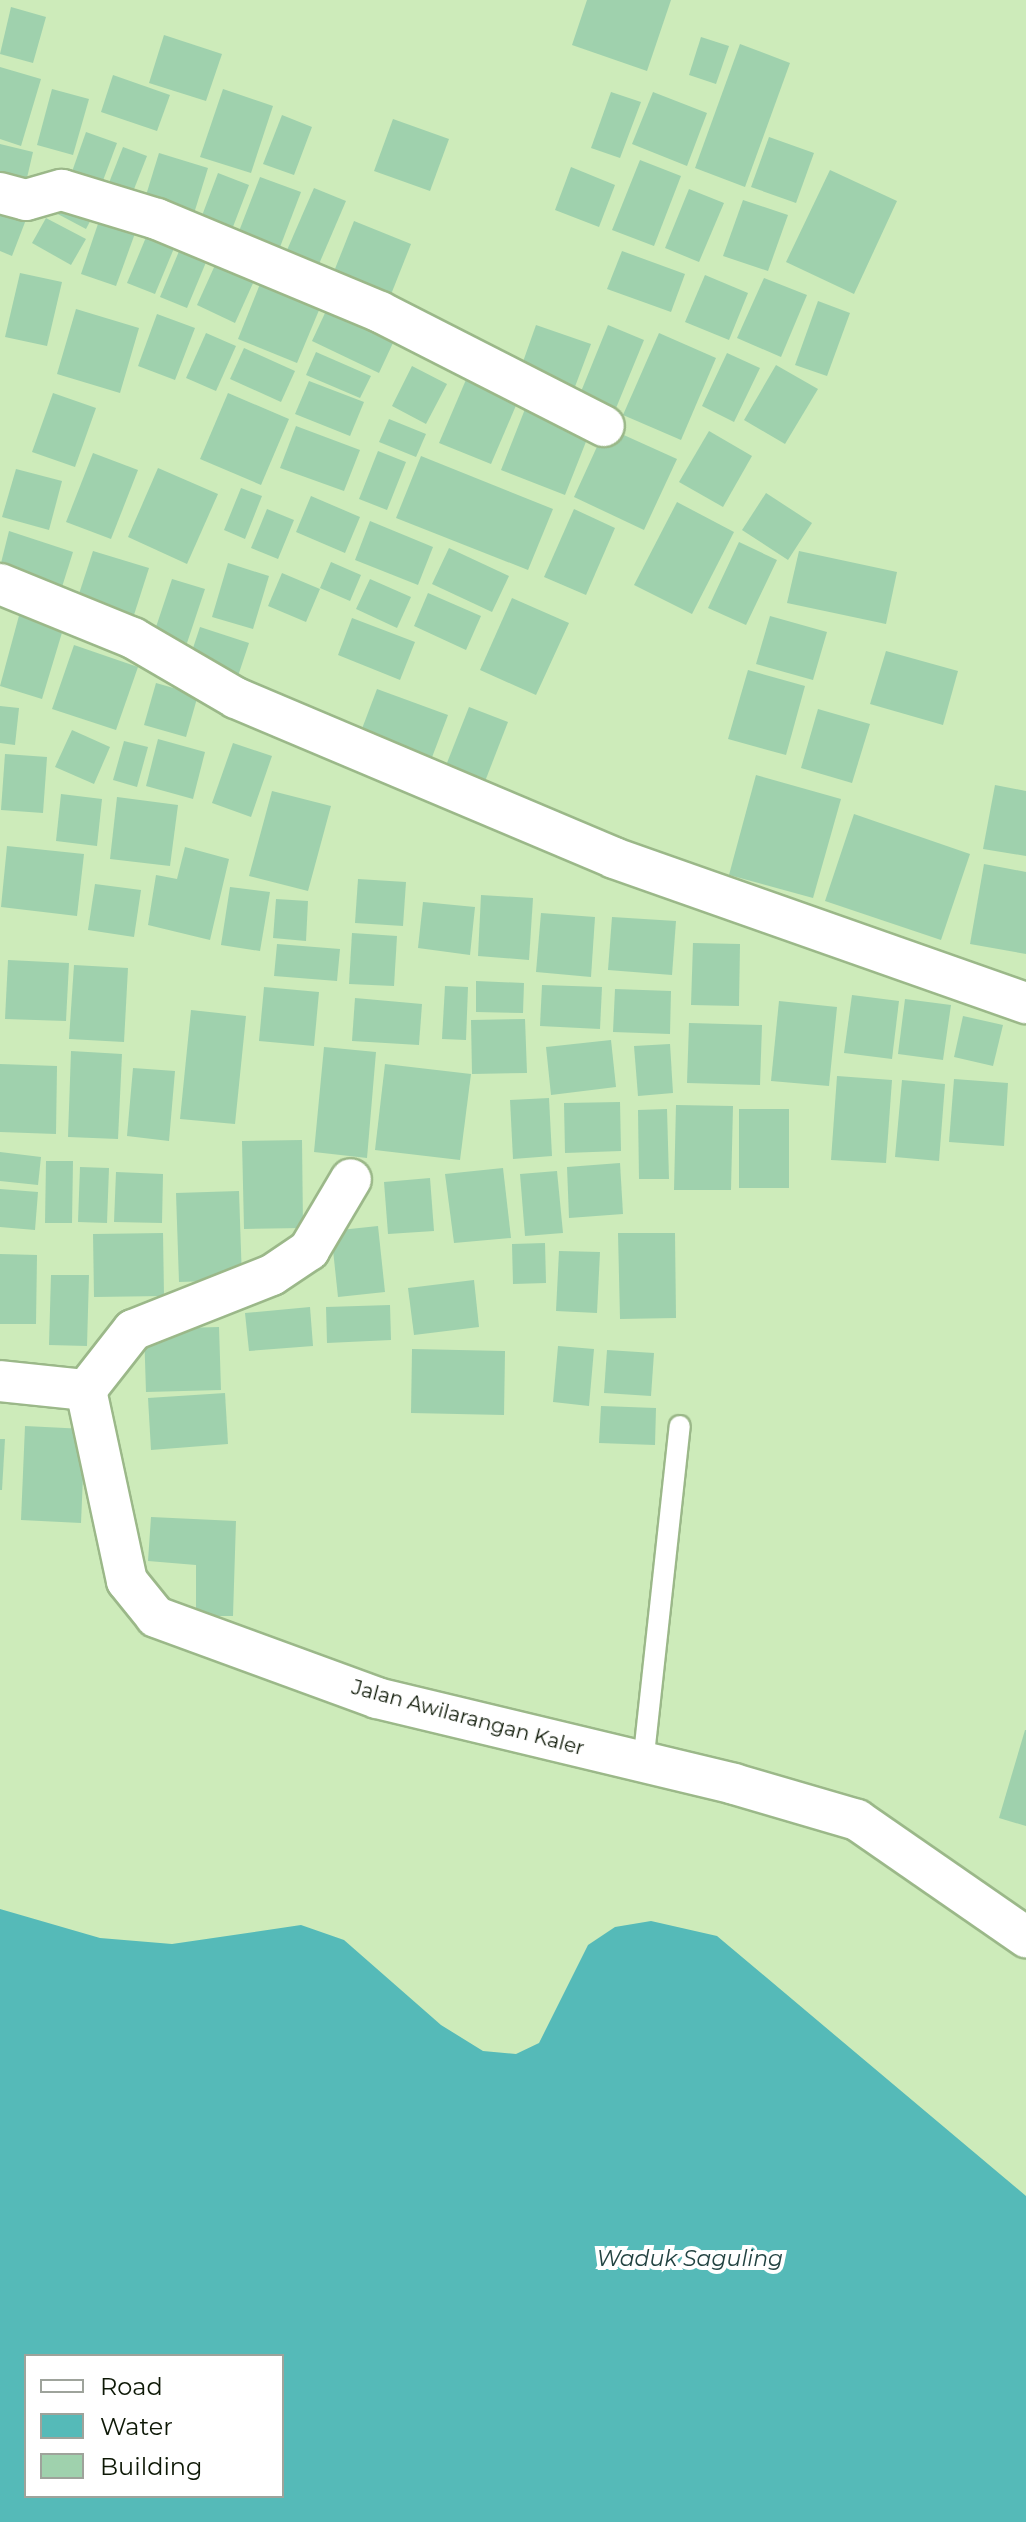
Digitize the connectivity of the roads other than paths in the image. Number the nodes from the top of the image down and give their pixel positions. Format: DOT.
graph roads {
  1 [pos="0,193"];
  2 [pos="604,426"];
  3 [pos="0,584"];
  4 [pos="1026,1003"];
  5 [pos="351,1179"];
  6 [pos="0,1381"];
  7 [pos="86,1390"];
  8 [pos="680,1426"];
  9 [pos="643,1764"];
  10 [pos="1026,1937"];
  1 -- 2 [label="street"];
  3 -- 4 [label="street"];
  5 -- 7 [label="street"];
  6 -- 7 [label="street"];
  7 -- 9 [label="street, Jalan Awilarangan Kaler"];
  8 -- 9 [label="lane"];
  9 -- 10 [label="street, Jalan Awilarangan Kaler"];
}
